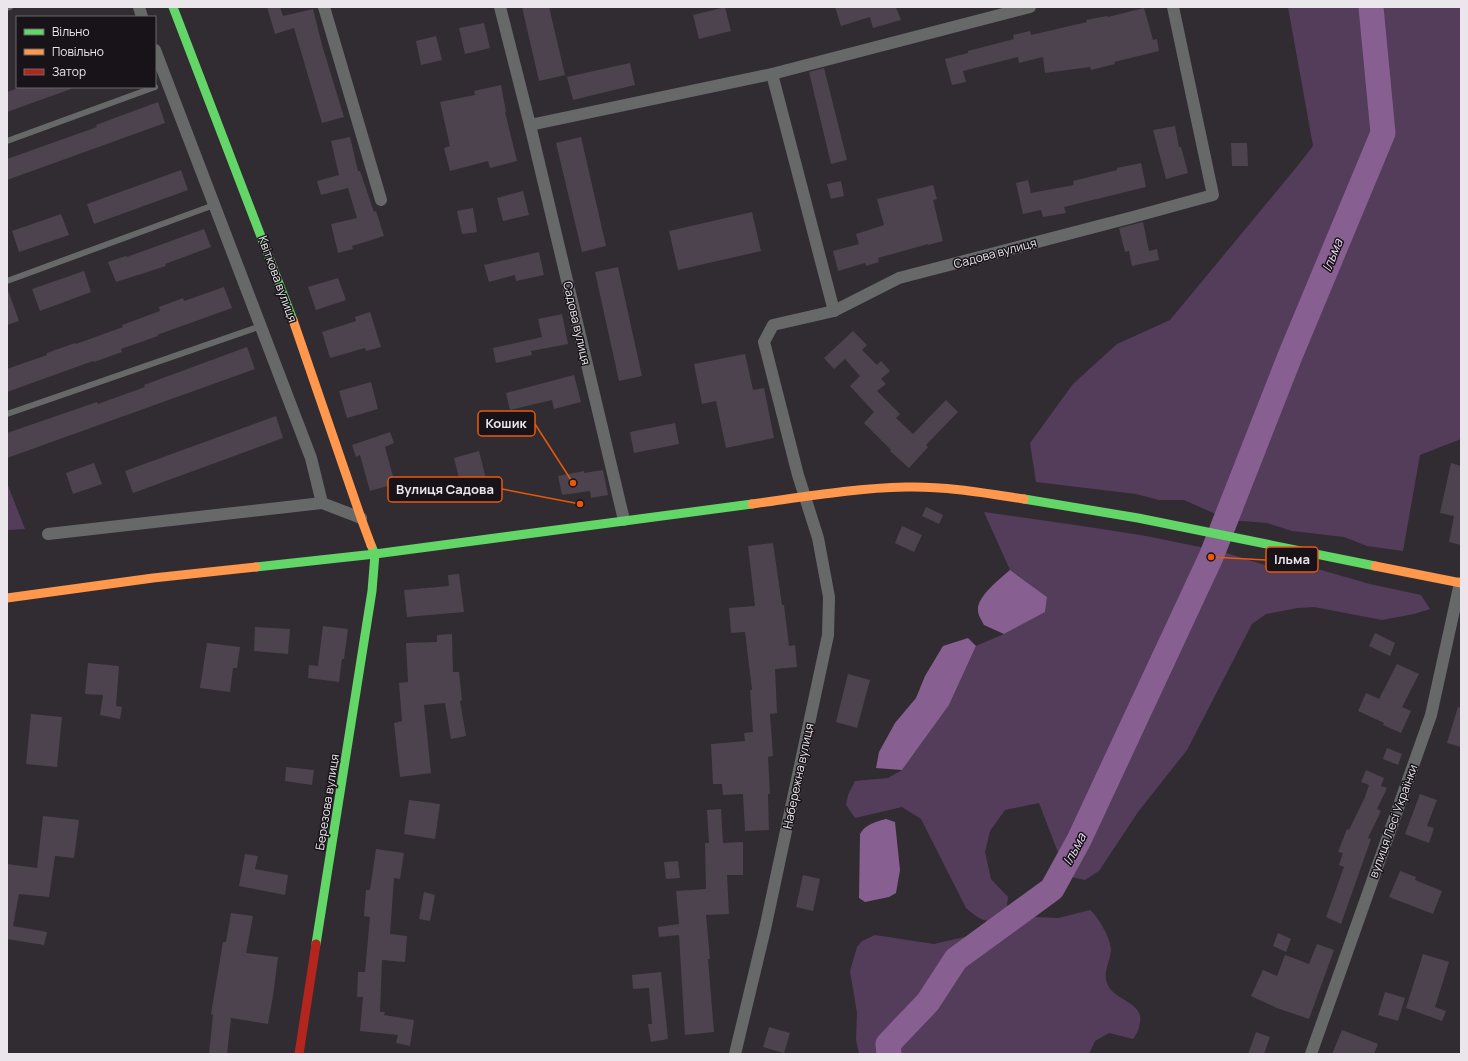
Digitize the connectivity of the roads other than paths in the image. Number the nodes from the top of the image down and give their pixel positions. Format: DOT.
graph roads {
  1 [pos="173,7"];
  2 [pos="324,7"];
  3 [pos="500,7"];
  4 [pos="1030,7"];
  5 [pos="1173,7"];
  6 [pos="156,53"];
  7 [pos="772,74"];
  8 [pos="167,82"];
  9 [pos="156,87"];
  10 [pos="152,88"];
  11 [pos="530,125"];
  12 [pos="7,141"];
  13 [pos="381,200"];
  14 [pos="214,205"];
  15 [pos="7,282"];
  16 [pos="834,311"];
  17 [pos="261,326"];
  18 [pos="7,414"];
  19 [pos="805,498"];
  20 [pos="322,503"];
  21 [pos="361,518"];
  22 [pos="624,520"];
  23 [pos="48,534"];
  24 [pos="375,554"];
  25 [pos="1461,583"];
  26 [pos="7,598"];
  27 [pos="300,1054"];
  28 [pos="735,1054"];
  29 [pos="1311,1054"];
  1 -- 21 [label="street, Квіткова вулиця"];
  2 -- 13 [label="street"];
  3 -- 11 [label="street, Садова вулиця"];
  4 -- 7 [label="street"];
  5 -- 16 [label="street, Садова вулиця"];
  6 -- 8 [label="street"];
  7 -- 11 [label="street"];
  7 -- 16 [label="street"];
  8 -- 9 [label="lane"];
  8 -- 14 [label="street"];
  10 -- 12 [label="lane"];
  11 -- 22 [label="street, Садова вулиця"];
  14 -- 15 [label="lane"];
  14 -- 17 [label="street"];
  16 -- 19 [label="street, Набережна вулиця"];
  17 -- 18 [label="lane"];
  17 -- 20 [label="street"];
  19 -- 22 [label="street"];
  19 -- 25 [label="street"];
  19 -- 28 [label="street, Набережна вулиця"];
  20 -- 21 [label="street"];
  20 -- 23 [label="street"];
  21 -- 24 [label="street, Квіткова вулиця"];
  22 -- 24 [label="street"];
  24 -- 26 [label="street"];
  24 -- 27 [label="street, Березова вулиця"];
  25 -- 29 [label="street, вулиця Лесі Українки"];
}
